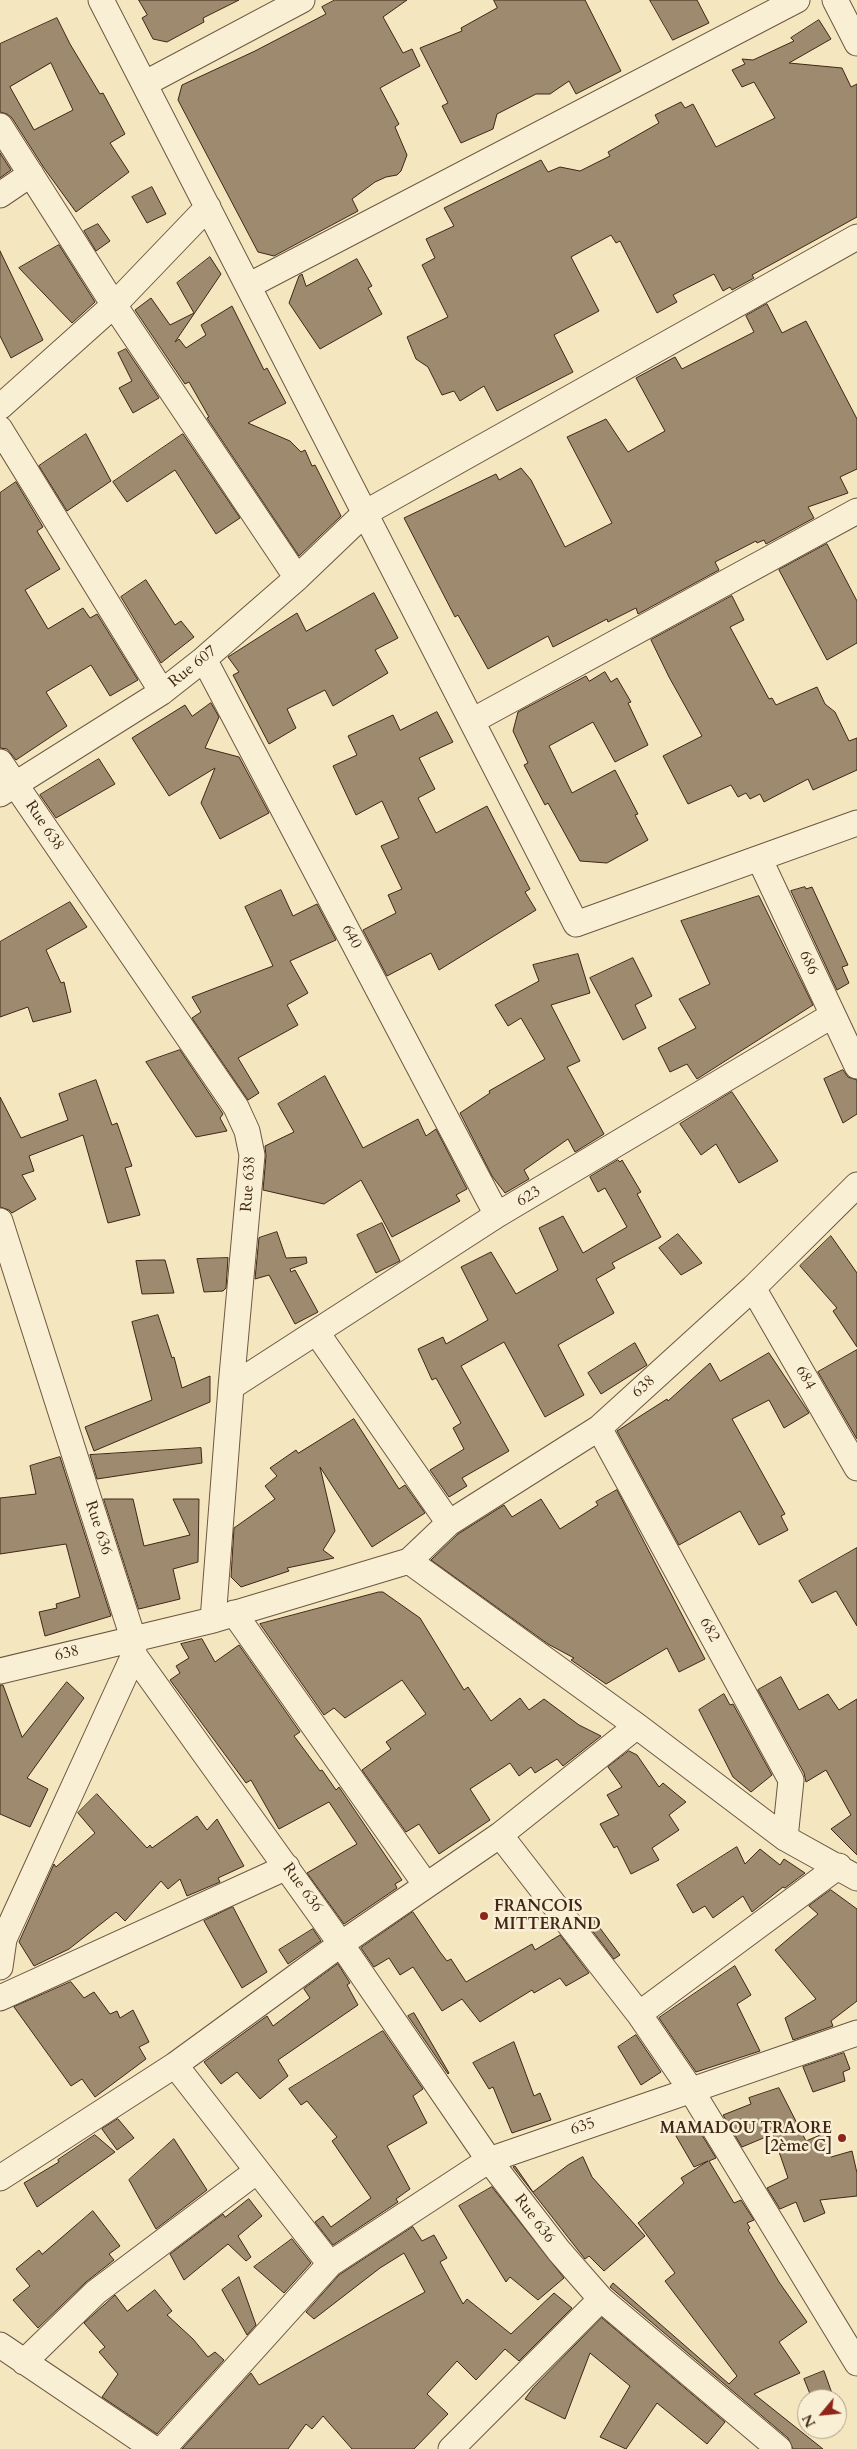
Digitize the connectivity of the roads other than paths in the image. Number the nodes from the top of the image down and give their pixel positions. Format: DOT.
graph roads {
  1 [pos="101,0"];
  2 [pos="302,0"];
  3 [pos="797,0"];
  4 [pos="835,0"];
  5 [pos="857,43"];
  6 [pos="144,84"];
  7 [pos="0,126"];
  8 [pos="30,174"];
  9 [pos="0,195"];
  10 [pos="208,207"];
  11 [pos="857,237"];
  12 [pos="248,286"];
  13 [pos="114,305"];
  14 [pos="0,407"];
  15 [pos="0,429"];
  16 [pos="857,512"];
  17 [pos="365,513"];
  18 [pos="297,578"];
  19 [pos="204,659"];
  20 [pos="162,692"];
  21 [pos="472,721"];
  22 [pos="0,762"];
  23 [pos="8,789"];
  24 [pos="857,823"];
  25 [pos="760,860"];
  26 [pos="833,1015"];
  27 [pos="857,1066"];
  28 [pos="857,1185"];
  29 [pos="497,1215"];
  30 [pos="0,1221"];
  31 [pos="753,1288"];
  32 [pos="316,1333"];
  33 [pos="231,1387"];
  34 [pos="599,1428"];
  35 [pos="857,1468"];
  36 [pos="449,1523"];
  37 [pos="408,1561"];
  38 [pos="223,1616"];
  39 [pos="134,1647"];
  40 [pos="0,1671"];
  41 [pos="637,1726"];
  42 [pos="500,1834"];
  43 [pos="785,1838"];
  44 [pos="287,1867"];
  45 [pos="848,1872"];
  46 [pos="426,1885"];
  47 [pos="2,1937"];
  48 [pos="341,1944"];
  49 [pos="0,1967"];
  50 [pos="0,1998"];
  51 [pos="640,2014"];
  52 [pos="857,2033"];
  53 [pos="176,2066"];
  54 [pos="691,2090"];
  55 [pos="489,2160"];
  56 [pos="257,2170"];
  57 [pos="0,2178"];
  58 [pos="330,2264"];
  59 [pos="601,2299"];
  60 [pos="0,2345"];
  61 [pos="24,2362"];
  62 [pos="857,2363"];
  63 [pos="154,2449"];
  64 [pos="163,2449"];
  65 [pos="451,2449"];
  66 [pos="779,2449"];
  1 -- 6 [label="street"];
  2 -- 6 [label="street"];
  3 -- 12 [label="street"];
  4 -- 5 [label="street"];
  6 -- 10 [label="street"];
  7 -- 8 [label="street"];
  8 -- 9 [label="street"];
  8 -- 13 [label="street"];
  10 -- 12 [label="street"];
  10 -- 13 [label="street"];
  11 -- 17 [label="street, Rue 607"];
  12 -- 17 [label="street"];
  13 -- 14 [label="street"];
  13 -- 18 [label="street"];
  15 -- 20 [label="street"];
  16 -- 21 [label="street"];
  17 -- 18 [label="street, Rue 607"];
  17 -- 21 [label="street"];
  18 -- 19 [label="street, Rue 607"];
  19 -- 20 [label="street, Rue 607"];
  19 -- 29 [label="street, 640"];
  20 -- 23 [label="street, Rue 607"];
  21 -- 25 [label="street"];
  22 -- 23 [label="street, Rue 638"];
  23 -- 33 [label="street, Rue 638"];
  24 -- 25 [label="street"];
  25 -- 26 [label="street, 686"];
  26 -- 27 [label="street, 686"];
  26 -- 29 [label="street, 623"];
  28 -- 31 [label="street, 638"];
  29 -- 32 [label="street, 623"];
  30 -- 39 [label="street, Rue 636"];
  31 -- 34 [label="street, 638"];
  31 -- 35 [label="street, 684"];
  32 -- 33 [label="street, 623"];
  32 -- 36 [label="street"];
  33 -- 38 [label="street, Rue 638"];
  34 -- 36 [label="street, 638"];
  34 -- 43 [label="street, 682"];
  36 -- 37 [label="street, 638"];
  37 -- 38 [label="street, 638"];
  37 -- 41 [label="street"];
  38 -- 39 [label="street, 638"];
  38 -- 46 [label="street"];
  39 -- 40 [label="street, 638"];
  39 -- 44 [label="street, Rue 636"];
  39 -- 47 [label="street"];
  41 -- 42 [label="street"];
  41 -- 43 [label="street"];
  42 -- 46 [label="street"];
  42 -- 51 [label="street"];
  43 -- 45 [label="street"];
  44 -- 48 [label="street, Rue 636"];
  44 -- 50 [label="street"];
  45 -- 51 [label="street"];
  46 -- 48 [label="street"];
  47 -- 49 [label="street"];
  48 -- 53 [label="street"];
  48 -- 55 [label="street, Rue 636"];
  51 -- 54 [label="street"];
  52 -- 54 [label="street, 635"];
  53 -- 56 [label="street"];
  53 -- 57 [label="street"];
  54 -- 55 [label="street, 635"];
  54 -- 62 [label="street"];
  55 -- 58 [label="street, 635"];
  55 -- 59 [label="street, Rue 636"];
  56 -- 58 [label="street"];
  56 -- 61 [label="street"];
  58 -- 64 [label="street, 635"];
  59 -- 65 [label="street"];
  59 -- 66 [label="street, Rue 636"];
  60 -- 61 [label="street"];
  61 -- 63 [label="street"];
}
